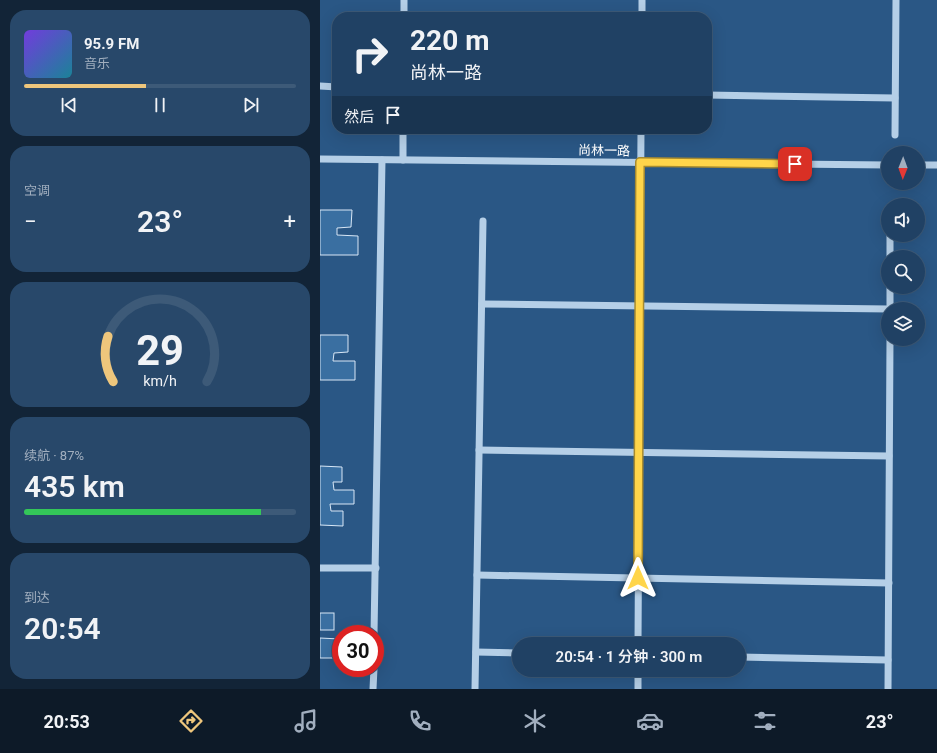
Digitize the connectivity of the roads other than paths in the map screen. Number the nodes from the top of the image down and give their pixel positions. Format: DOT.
graph roads {
  1 [pos="404,0"];
  2 [pos="642,0"];
  3 [pos="896,0"];
  4 [pos="404,12"];
  5 [pos="642,12"];
  6 [pos="320,86"];
  7 [pos="332,87"];
  8 [pos="712,94"];
  9 [pos="895,98"];
  10 [pos="403,134"];
  11 [pos="641,134"];
  12 [pos="895,135"];
  13 [pos="320,159"];
  14 [pos="382,160"];
  15 [pos="403,160"];
  16 [pos="640,162"];
  17 [pos="881,165"];
  18 [pos="925,165"];
  19 [pos="937,166"];
  20 [pos="483,221"];
  21 [pos="482,304"];
  22 [pos="639,306"];
  23 [pos="881,309"];
  24 [pos="890,346"];
  25 [pos="479,450"];
  26 [pos="639,452"];
  27 [pos="889,456"];
  28 [pos="320,568"];
  29 [pos="376,568"];
  30 [pos="477,575"];
  31 [pos="638,578"];
  32 [pos="888,583"];
  33 [pos="374,625"];
  34 [pos="638,637"];
  35 [pos="476,652"];
  36 [pos="512,653"];
  37 [pos="746,657"];
  38 [pos="888,660"];
  39 [pos="374,677"];
  40 [pos="638,677"];
  41 [pos="373,689"];
  42 [pos="475,689"];
  43 [pos="638,689"];
  44 [pos="888,689"];
  1 -- 4 [label="street"];
  2 -- 5 [label="street"];
  3 -- 9 [label="street"];
  6 -- 7 [label="street"];
  8 -- 9 [label="street"];
  9 -- 12 [label="street"];
  10 -- 15 [label="street"];
  11 -- 16 [label="street"];
  13 -- 14 [label="street, 尚林一路"];
  14 -- 15 [label="street, 尚林一路"];
  14 -- 29 [label="street"];
  15 -- 16 [label="street, 尚林一路"];
  16 -- 17 [label="street, 尚林一路"];
  16 -- 22 [label="street"];
  18 -- 19 [label="street"];
  20 -- 21 [label="street"];
  21 -- 22 [label="street"];
  21 -- 25 [label="street"];
  22 -- 23 [label="street"];
  22 -- 26 [label="street"];
  24 -- 27 [label="street"];
  25 -- 26 [label="street"];
  25 -- 30 [label="street"];
  26 -- 27 [label="street"];
  26 -- 31 [label="street"];
  27 -- 32 [label="street"];
  28 -- 29 [label="street"];
  29 -- 33 [label="street"];
  30 -- 31 [label="street"];
  30 -- 35 [label="street"];
  31 -- 32 [label="street"];
  31 -- 34 [label="street"];
  32 -- 38 [label="street"];
  35 -- 36 [label="street"];
  35 -- 42 [label="street"];
  37 -- 38 [label="street"];
  38 -- 44 [label="street"];
  39 -- 41 [label="street"];
  40 -- 43 [label="street"];
}
